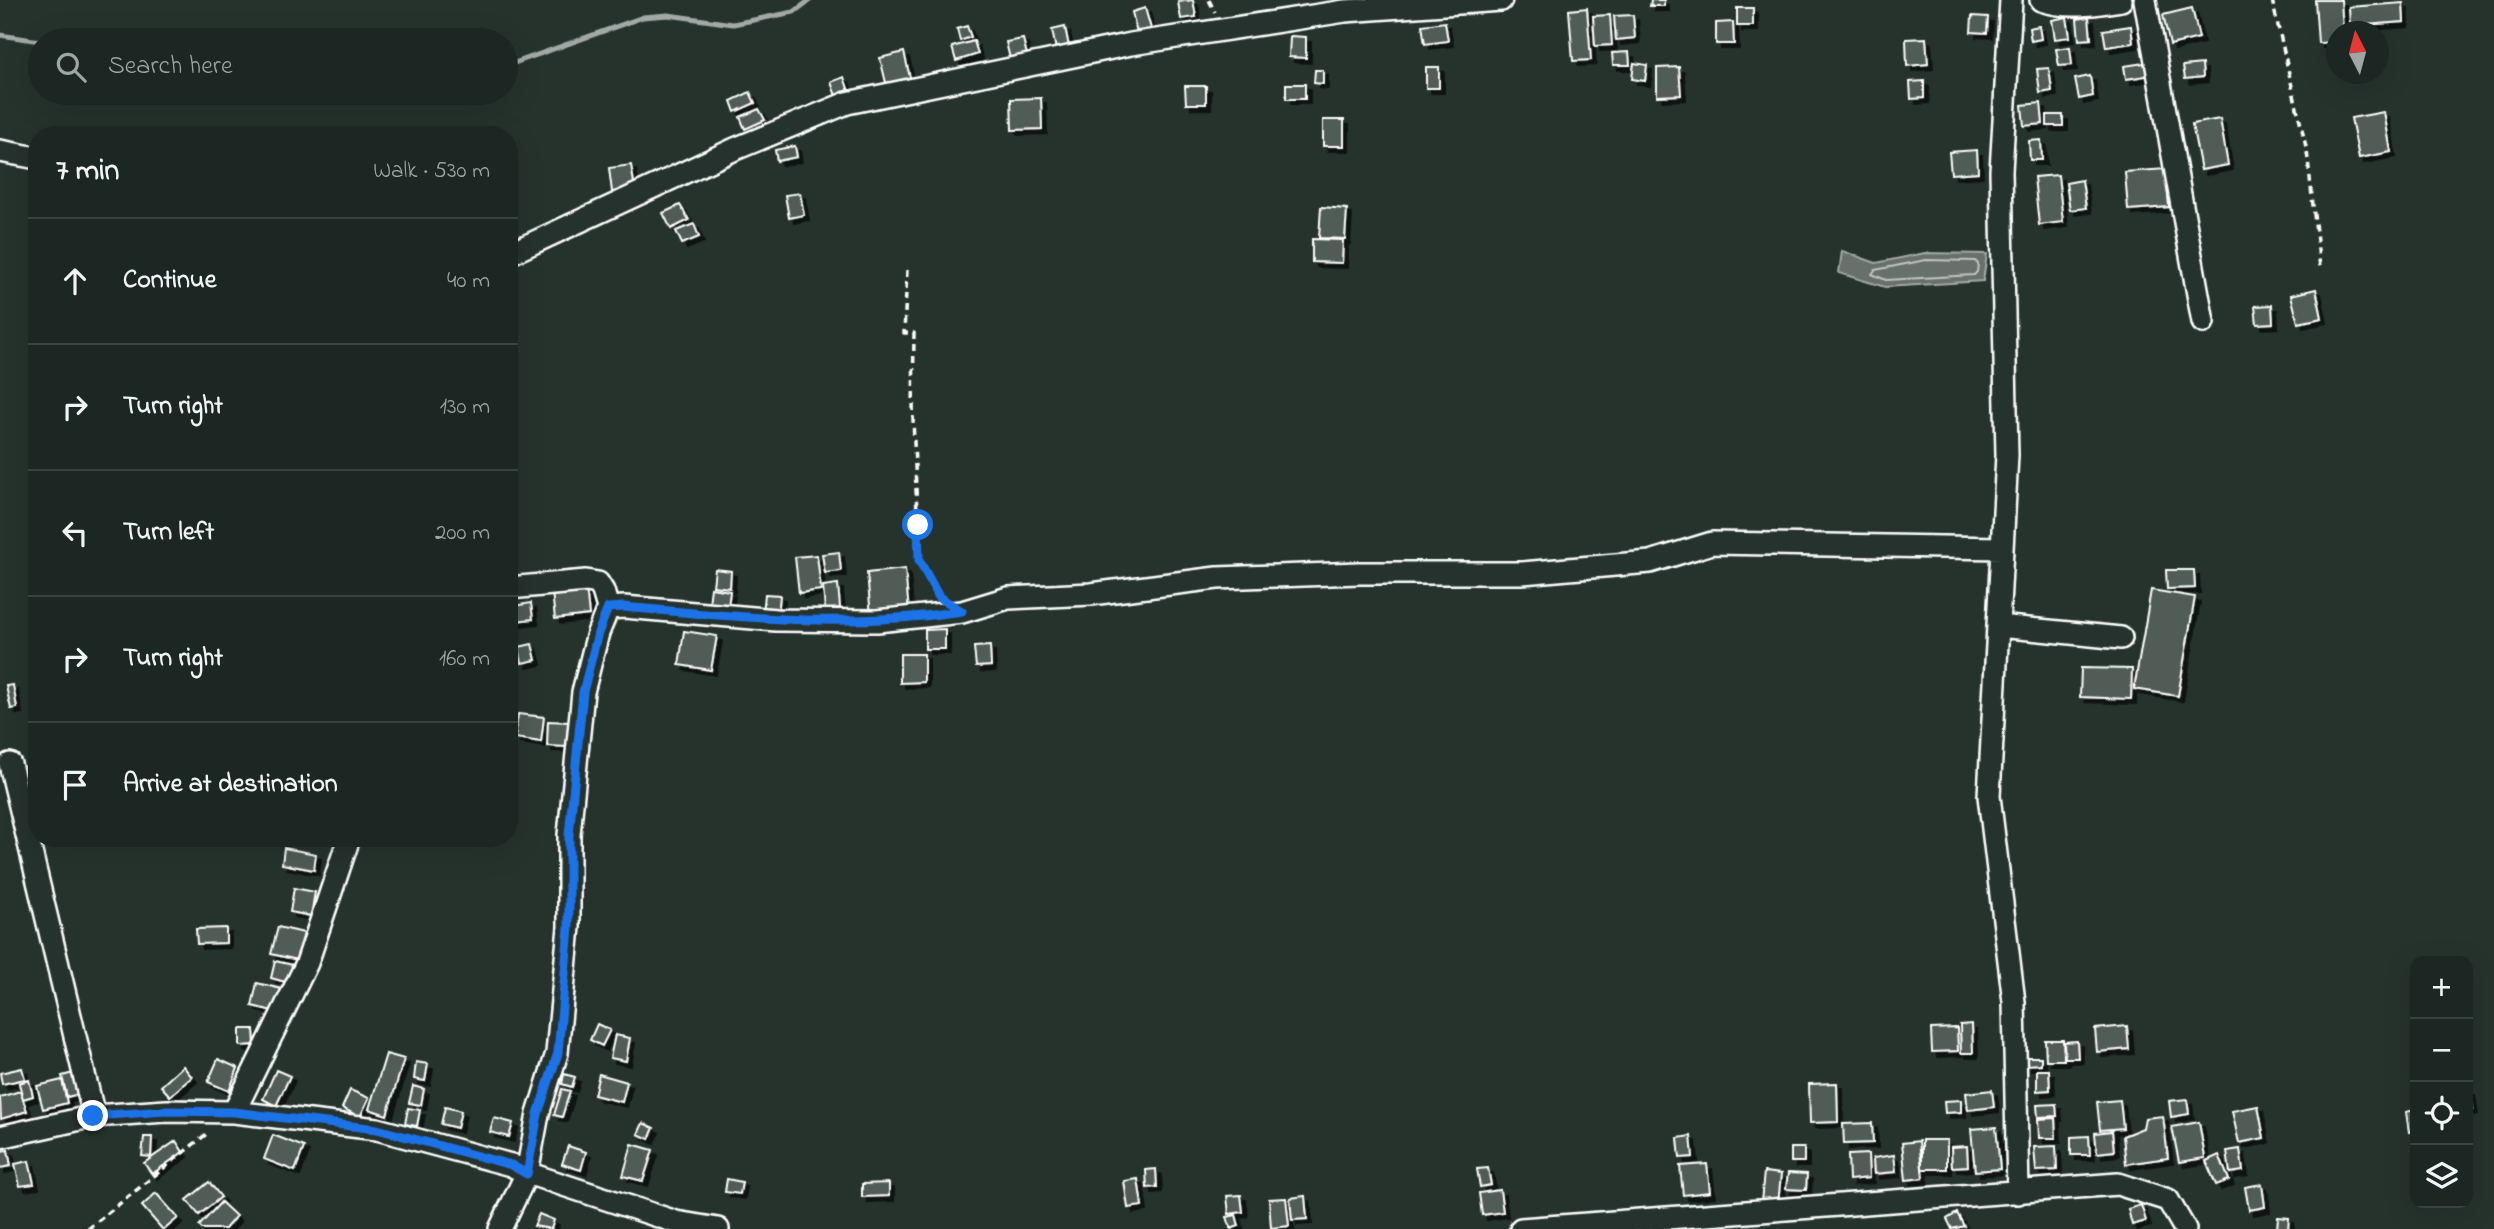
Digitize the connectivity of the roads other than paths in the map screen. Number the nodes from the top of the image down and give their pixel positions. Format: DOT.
graph roads {
  1 [pos="1501,0"];
  2 [pos="2011,0"];
  3 [pos="2041,0"];
  4 [pos="2121,0"];
  5 [pos="2145,0"];
  6 [pos="0,151"];
  7 [pos="28,156"];
  8 [pos="518,250"];
  9 [pos="2203,322"];
  10 [pos="2002,548"];
  11 [pos="518,587"];
  12 [pos="608,608"];
  13 [pos="1998,626"];
  14 [pos="2121,638"];
  15 [pos="10,764"];
  16 [pos="28,840"];
  17 [pos="30,847"];
  18 [pos="346,847"];
  19 [pos="234,1112"];
  20 [pos="93,1116"];
  21 [pos="0,1137"];
  22 [pos="527,1174"];
  23 [pos="2018,1193"];
  24 [pos="500,1229"];
  25 [pos="718,1229"];
  26 [pos="1521,1229"];
  27 [pos="2185,1229"];
  1 -- 8 [label="street"];
  2 -- 10 [label="street"];
  3 -- 4 [label="street"];
  5 -- 9 [label="street"];
  6 -- 7 [label="street"];
  10 -- 12 [label="street"];
  10 -- 13 [label="street"];
  11 -- 12 [label="street"];
  12 -- 22 [label="street"];
  13 -- 14 [label="street"];
  13 -- 23 [label="street"];
  15 -- 16 [label="street"];
  17 -- 20 [label="street"];
  18 -- 19 [label="street"];
  19 -- 20 [label="street"];
  19 -- 22 [label="street"];
  20 -- 21 [label="street"];
  22 -- 24 [label="street"];
  22 -- 25 [label="street"];
  23 -- 26 [label="street"];
  23 -- 27 [label="street"];
}
